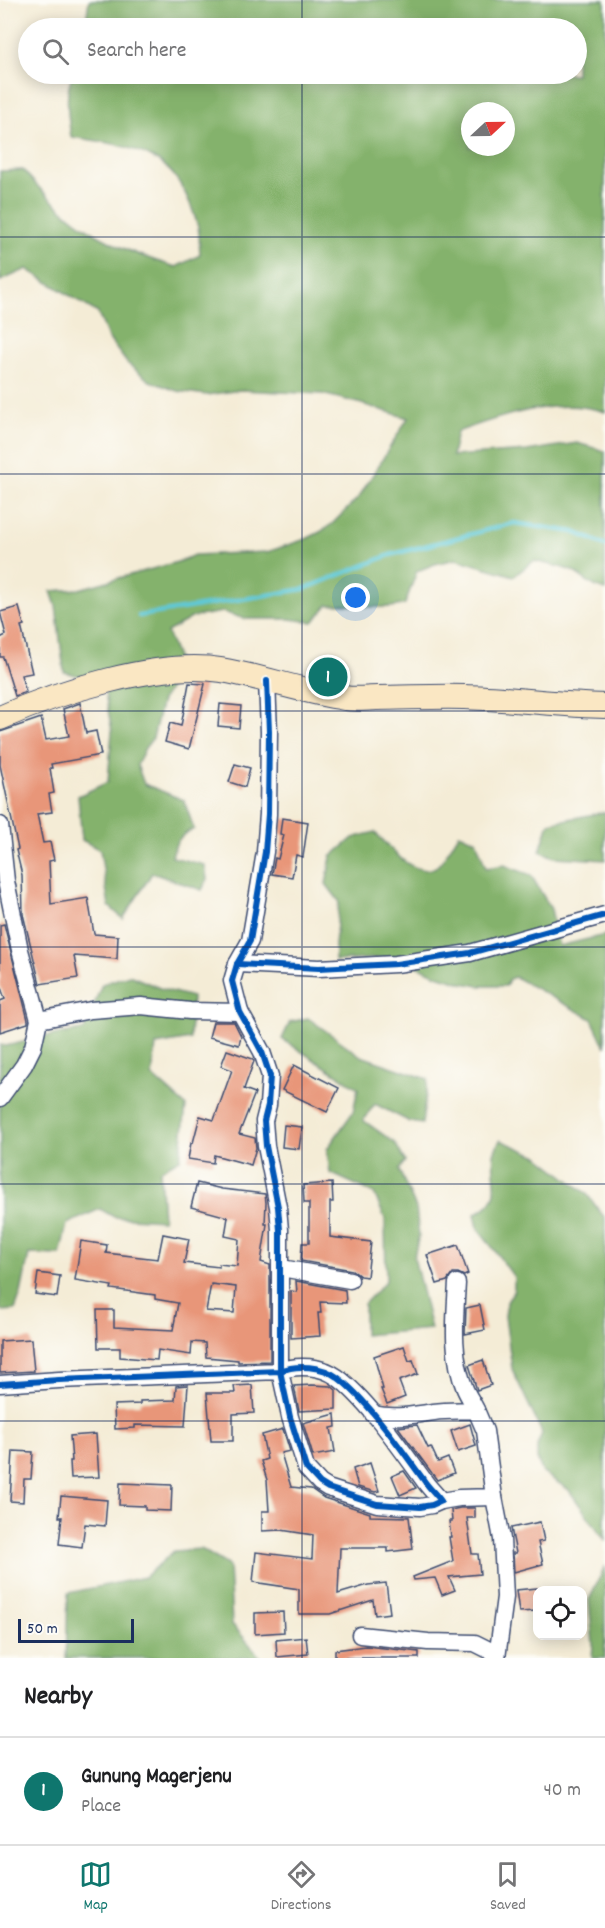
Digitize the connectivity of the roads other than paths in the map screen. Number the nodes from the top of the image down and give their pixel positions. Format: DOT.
graph roads {
  1 [pos="267,681"];
  2 [pos="605,706"];
  3 [pos="0,718"];
  4 [pos="0,825"];
  5 [pos="3,881"];
  6 [pos="605,915"];
  7 [pos="237,964"];
  8 [pos="240,1012"];
  9 [pos="39,1020"];
  10 [pos="0,1098"];
  11 [pos="281,1268"];
  12 [pos="350,1280"];
  13 [pos="457,1283"];
  14 [pos="280,1371"];
  15 [pos="0,1384"];
  16 [pos="476,1410"];
  17 [pos="373,1414"];
  18 [pos="494,1497"];
  19 [pos="441,1501"];
  20 [pos="360,1635"];
  21 [pos="497,1656"];
  1 -- 2 [label="main road"];
  1 -- 3 [label="main road"];
  1 -- 7 [label="street"];
  4 -- 5 [label="street"];
  5 -- 9 [label="street"];
  6 -- 7 [label="street"];
  7 -- 8 [label="street"];
  8 -- 9 [label="street"];
  8 -- 11 [label="street"];
  9 -- 10 [label="street"];
  11 -- 12 [label="street"];
  11 -- 14 [label="street"];
  13 -- 16 [label="street"];
  14 -- 15 [label="street"];
  14 -- 17 [label="street"];
  14 -- 19 [label="street"];
  16 -- 17 [label="street"];
  16 -- 18 [label="street"];
  17 -- 19 [label="street"];
  18 -- 19 [label="street"];
  18 -- 21 [label="street"];
  20 -- 21 [label="street"];
}
